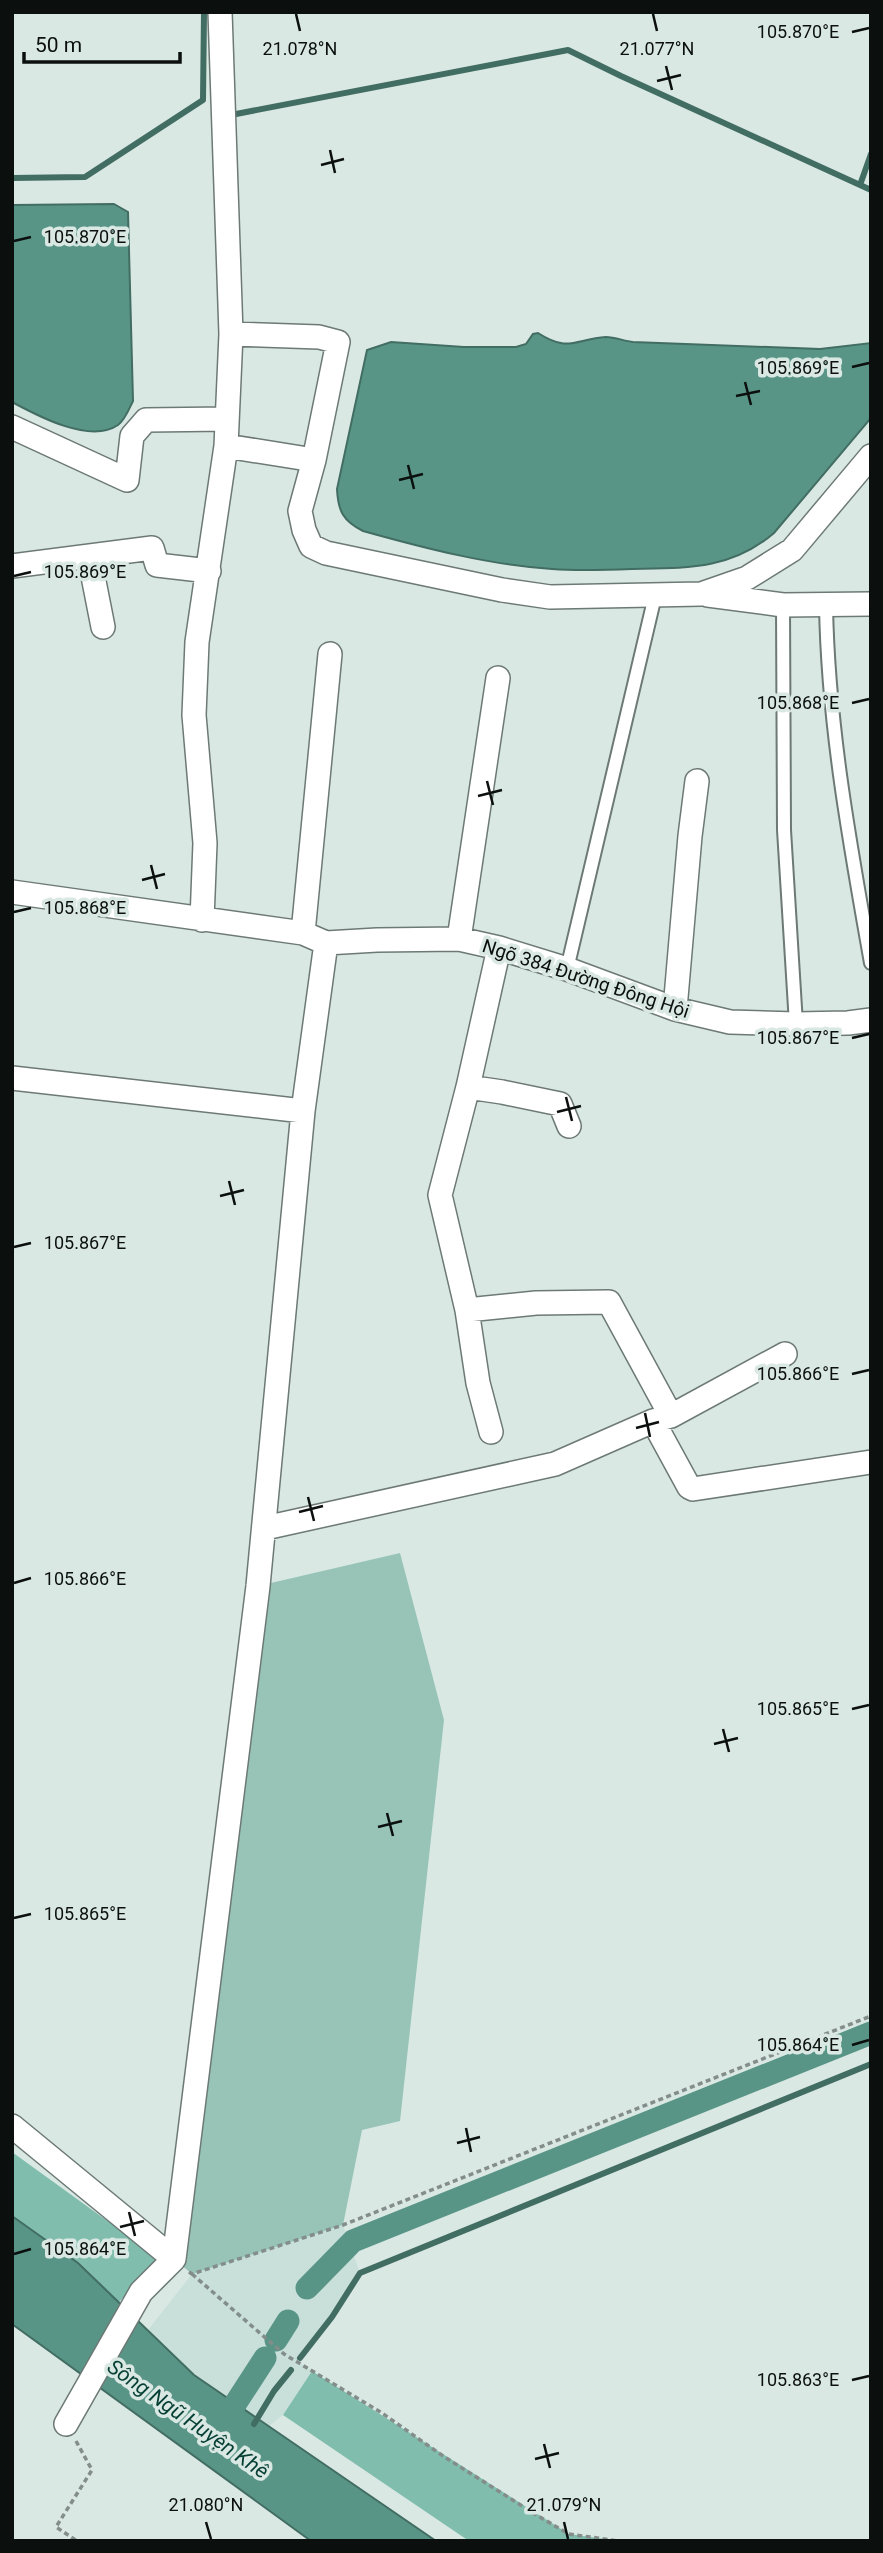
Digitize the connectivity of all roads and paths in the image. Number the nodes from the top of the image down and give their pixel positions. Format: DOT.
graph roads {
  1 [pos="220,12"];
  2 [pos="231,334"];
  3 [pos="226,419"];
  4 [pos="12,427"];
  5 [pos="226,446"];
  6 [pos="871,456"];
  7 [pos="314,460"];
  8 [pos="89,556"];
  9 [pos="12,566"];
  10 [pos="209,571"];
  11 [pos="701,594"];
  12 [pos="654,596"];
  13 [pos="871,604"];
  14 [pos="825,605"];
  15 [pos="783,606"];
  16 [pos="103,627"];
  17 [pos="330,654"];
  18 [pos="498,678"];
  19 [pos="697,781"];
  20 [pos="12,892"];
  21 [pos="202,920"];
  22 [pos="303,933"];
  23 [pos="459,939"];
  24 [pos="326,943"];
  25 [pos="499,948"];
  26 [pos="871,963"];
  27 [pos="567,969"];
  28 [pos="675,1009"];
  29 [pos="871,1020"];
  30 [pos="796,1024"];
  31 [pos="12,1078"];
  32 [pos="468,1087"];
  33 [pos="303,1111"];
  34 [pos="569,1126"];
  35 [pos="467,1310"];
  36 [pos="785,1354"];
  37 [pos="662,1418"];
  38 [pos="491,1432"];
  39 [pos="871,1462"];
  40 [pos="265,1528"];
  41 [pos="871,2016"];
  42 [pos="12,2126"];
  43 [pos="174,2259"];
  44 [pos="192,2274"];
  45 [pos="66,2424"];
  46 [pos="77,2541"];
  47 [pos="618,2541"];
  1 -- 2 [label="street"];
  2 -- 3 [label="street"];
  2 -- 7 [label="street"];
  3 -- 4 [label="street"];
  3 -- 5 [label="street"];
  5 -- 7 [label="street"];
  5 -- 10 [label="street"];
  6 -- 11 [label="street"];
  7 -- 12 [label="street"];
  8 -- 9 [label="street"];
  8 -- 10 [label="street"];
  8 -- 16 [label="street"];
  10 -- 21 [label="street"];
  11 -- 12 [label="street"];
  11 -- 15 [label="street"];
  12 -- 27 [label="lane"];
  13 -- 14 [label="street"];
  14 -- 15 [label="street"];
  14 -- 26 [label="lane"];
  15 -- 30 [label="lane"];
  17 -- 22 [label="street"];
  18 -- 23 [label="street"];
  19 -- 28 [label="street"];
  20 -- 21 [label="street, Ngõ 384 Đường Đông Hội"];
  21 -- 22 [label="street, Ngõ 384 Đường Đông Hội"];
  22 -- 24 [label="street, Ngõ 384 Đường Đông Hội"];
  23 -- 24 [label="street, Ngõ 384 Đường Đông Hội"];
  23 -- 25 [label="street, Ngõ 384 Đường Đông Hội"];
  24 -- 33 [label="street"];
  25 -- 27 [label="street, Ngõ 384 Đường Đông Hội"];
  25 -- 32 [label="street"];
  27 -- 28 [label="street, Ngõ 384 Đường Đông Hội"];
  28 -- 30 [label="street, Ngõ 384 Đường Đông Hội"];
  29 -- 30 [label="street, Ngõ 384 Đường Đông Hội"];
  31 -- 33 [label="street"];
  32 -- 34 [label="street"];
  32 -- 35 [label="street"];
  33 -- 40 [label="street"];
  35 -- 37 [label="street"];
  35 -- 38 [label="street"];
  36 -- 37 [label="street"];
  37 -- 39 [label="street"];
  37 -- 40 [label="street"];
  40 -- 43 [label="street"];
  41 -- 44 [label="path"];
  42 -- 43 [label="street"];
  43 -- 44 [label="path"];
  43 -- 45 [label="street"];
  44 -- 47 [label="path"];
  45 -- 46 [label="path"];
}
